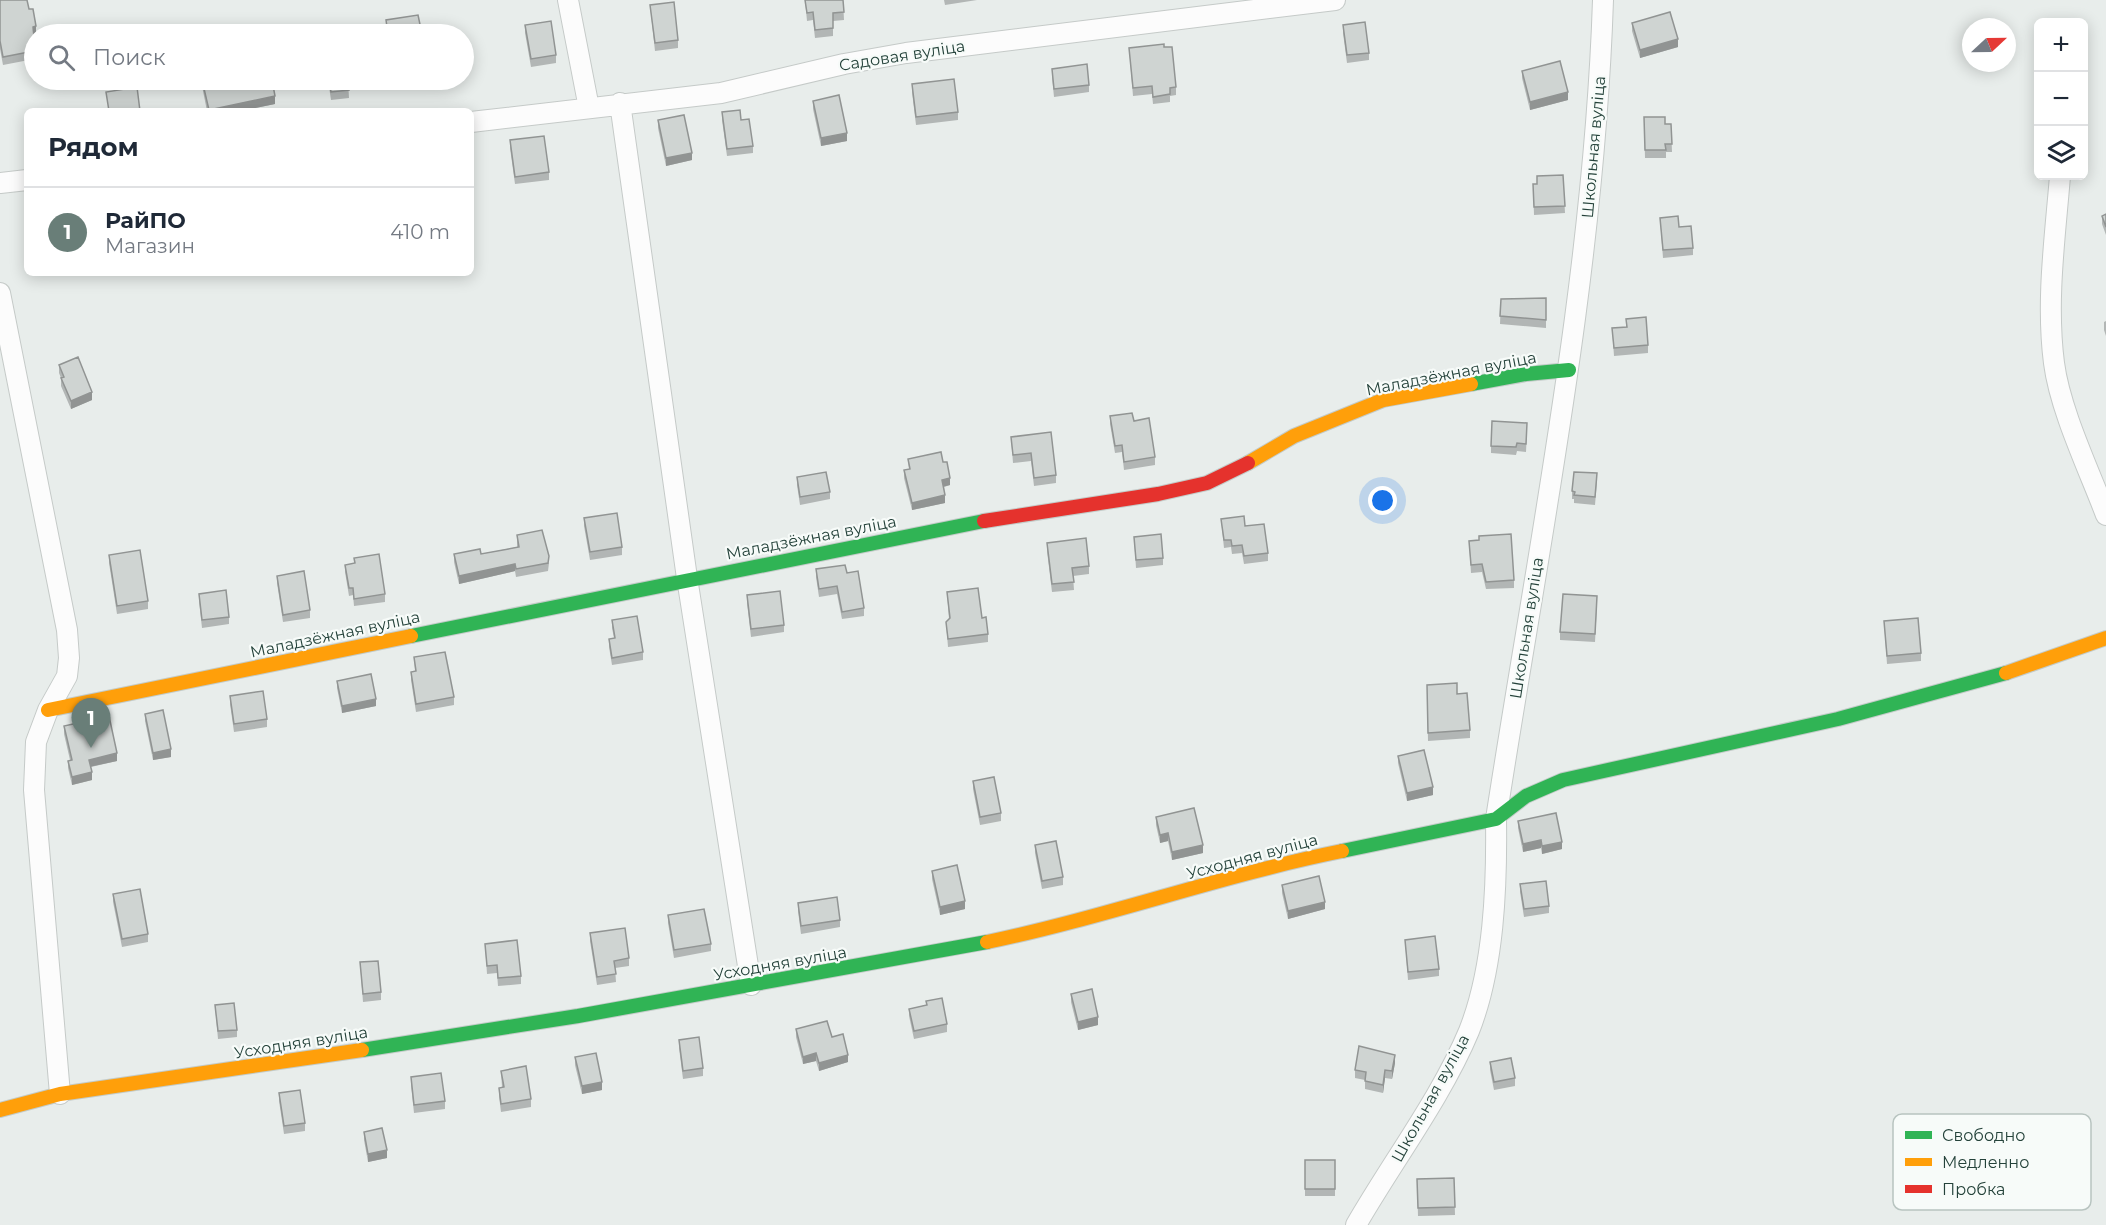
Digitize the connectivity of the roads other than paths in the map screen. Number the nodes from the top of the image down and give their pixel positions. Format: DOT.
graph roads {
  1 [pos="568,0"];
  2 [pos="1335,0"];
  3 [pos="1603,0"];
  4 [pos="620,103"];
  5 [pos="589,108"];
  6 [pos="474,122"];
  7 [pos="24,180"];
  8 [pos="2060,180"];
  9 [pos="0,183"];
  10 [pos="0,293"];
  11 [pos="1569,370"];
  12 [pos="2106,515"];
  13 [pos="687,578"];
  14 [pos="2106,638"];
  15 [pos="48,710"];
  16 [pos="1496,819"];
  17 [pos="751,985"];
  18 [pos="60,1094"];
  19 [pos="0,1110"];
  20 [pos="1356,1225"];
  1 -- 5 [label="street"];
  2 -- 4 [label="street, Садовая вуліца"];
  3 -- 11 [label="street, Школьная вуліца"];
  4 -- 5 [label="street, Садовая вуліца"];
  4 -- 13 [label="street"];
  5 -- 6 [label="street, Садовая вуліца"];
  7 -- 9 [label="street"];
  8 -- 12 [label="street"];
  10 -- 15 [label="street"];
  11 -- 13 [label="street, Маладзёжная вуліца"];
  11 -- 16 [label="street, Школьная вуліца"];
  13 -- 15 [label="street, Маладзёжная вуліца"];
  13 -- 17 [label="street"];
  14 -- 16 [label="street"];
  15 -- 18 [label="street"];
  16 -- 17 [label="street, Усходняя вуліца"];
  16 -- 20 [label="street, Школьная вуліца"];
  17 -- 18 [label="street, Усходняя вуліца"];
  18 -- 19 [label="street, Усходняя вуліца"];
}
